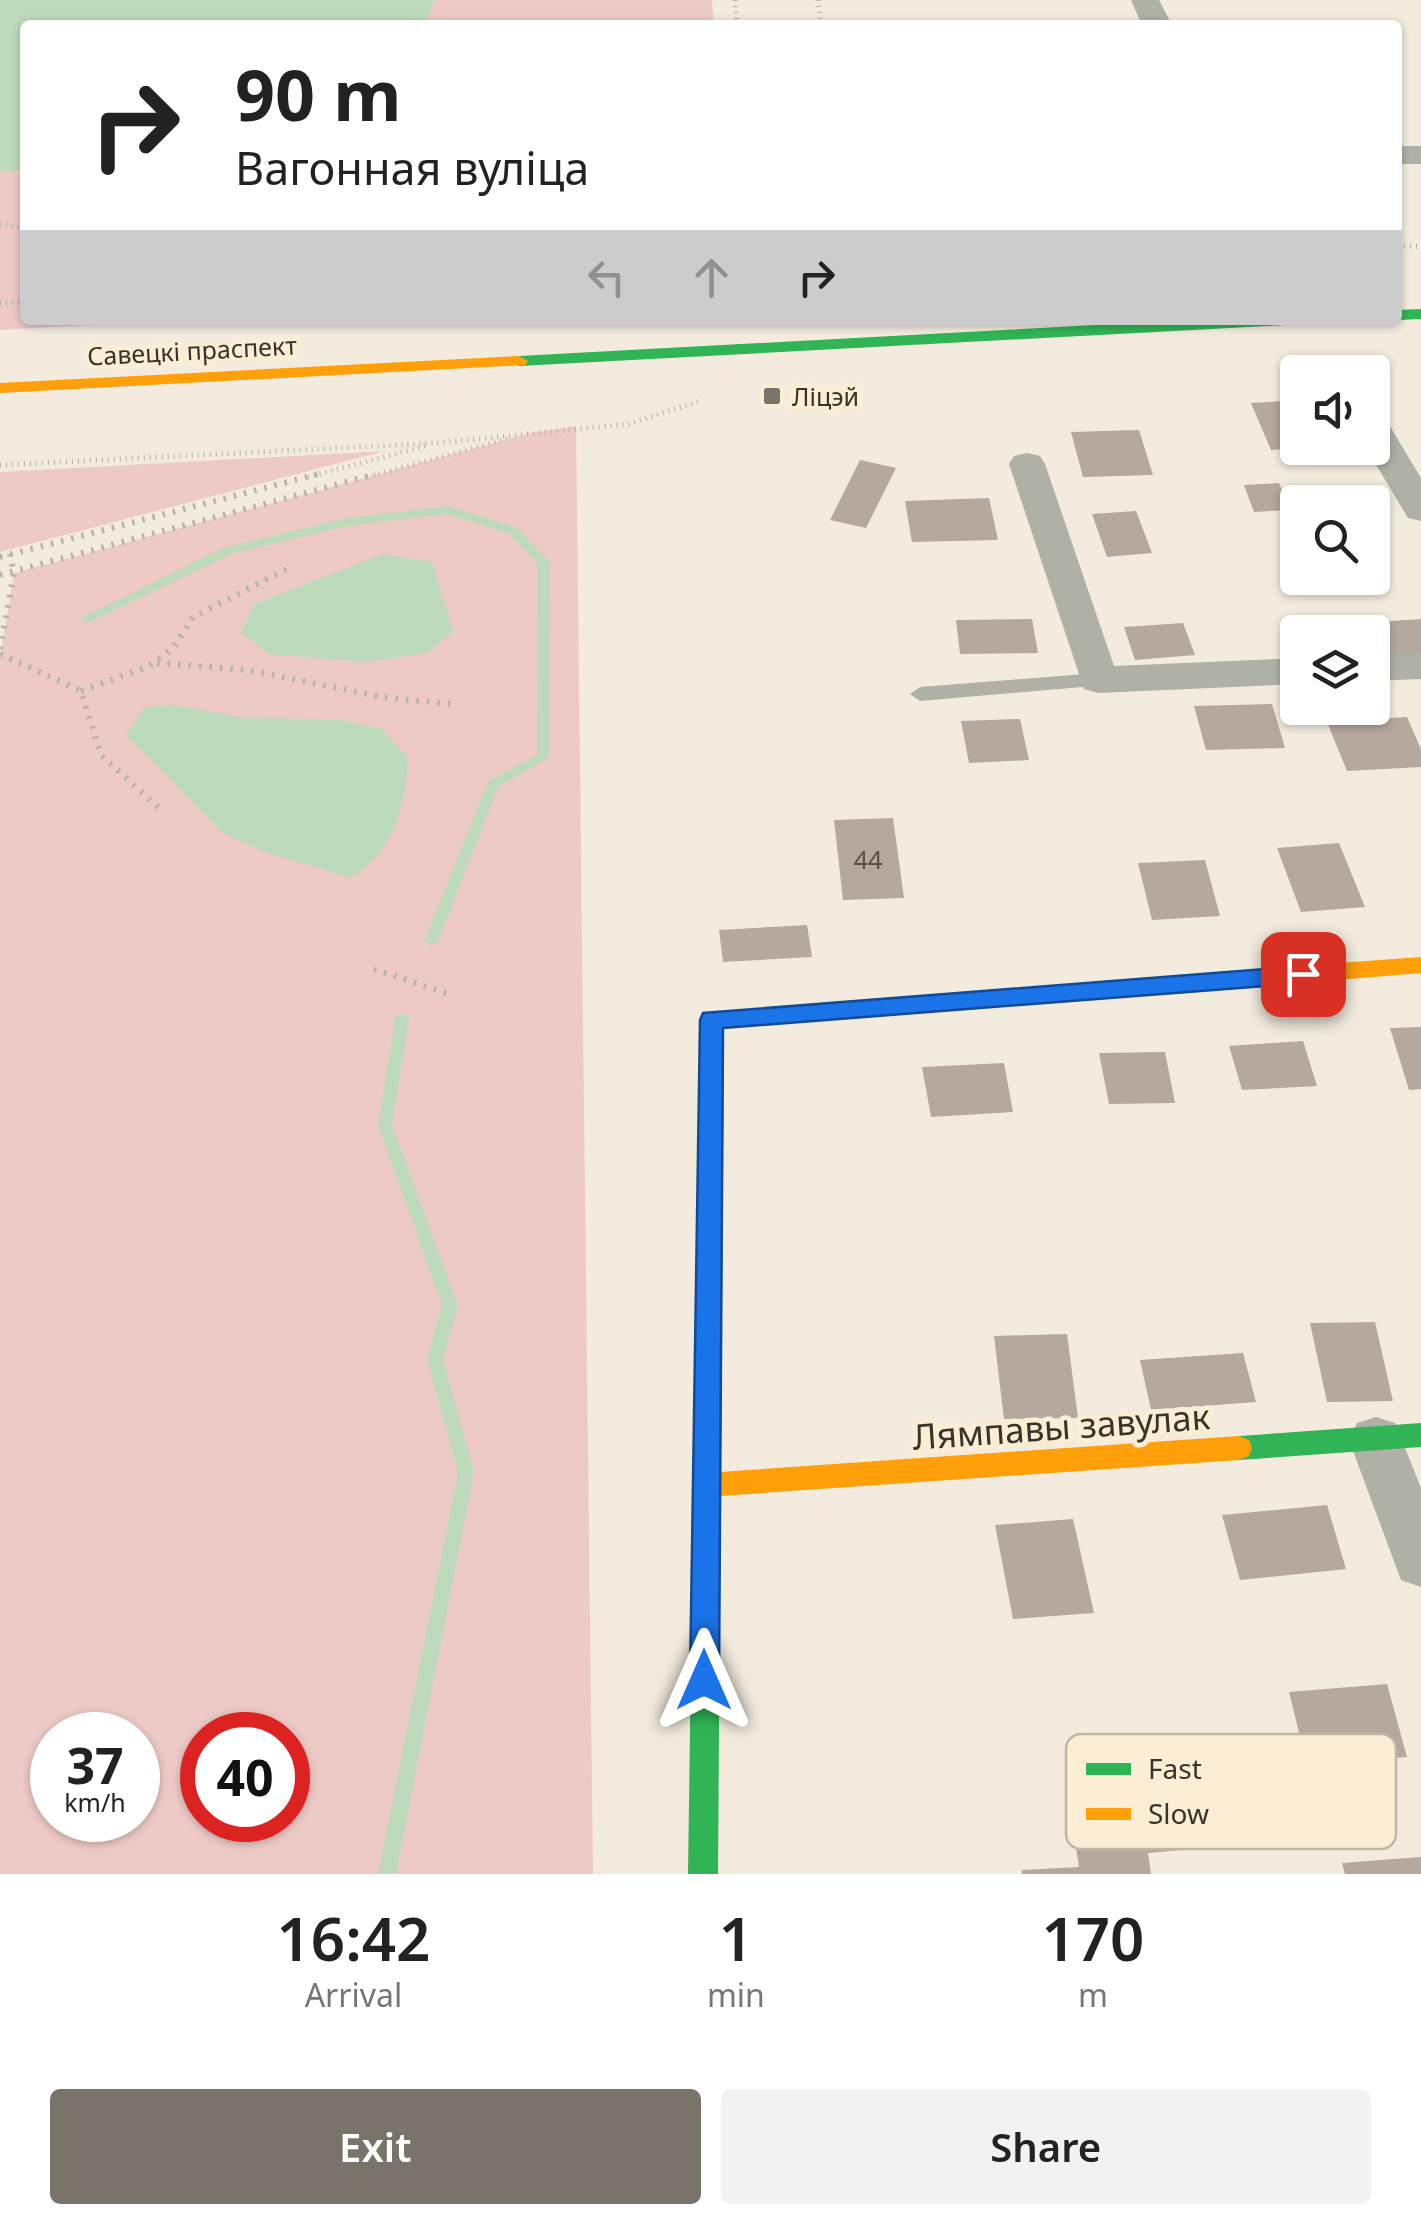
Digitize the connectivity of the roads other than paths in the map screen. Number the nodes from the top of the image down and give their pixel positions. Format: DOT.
graph roads {
  1 [pos="1191,325"];
  2 [pos="0,388"];
  3 [pos="1390,457"];
  4 [pos="1028,464"];
  5 [pos="1421,510"];
  6 [pos="1421,666"];
  7 [pos="1390,667"];
  8 [pos="1280,672"];
  9 [pos="1098,680"];
  10 [pos="920,694"];
  11 [pos="1421,966"];
  12 [pos="1398,1437"];
  13 [pos="706,1485"];
  14 [pos="1421,1562"];
  15 [pos="704,1874"];
  1 -- 2 [label="street, Савецкі праспект"];
  3 -- 5 [label="street"];
  4 -- 9 [label="street"];
  6 -- 7 [label="street"];
  8 -- 9 [label="street"];
  9 -- 10 [label="lane"];
  11 -- 13 [label="street"];
  12 -- 13 [label="street, Лямпавы завулак"];
  12 -- 14 [label="street"];
  13 -- 15 [label="street"];
}
